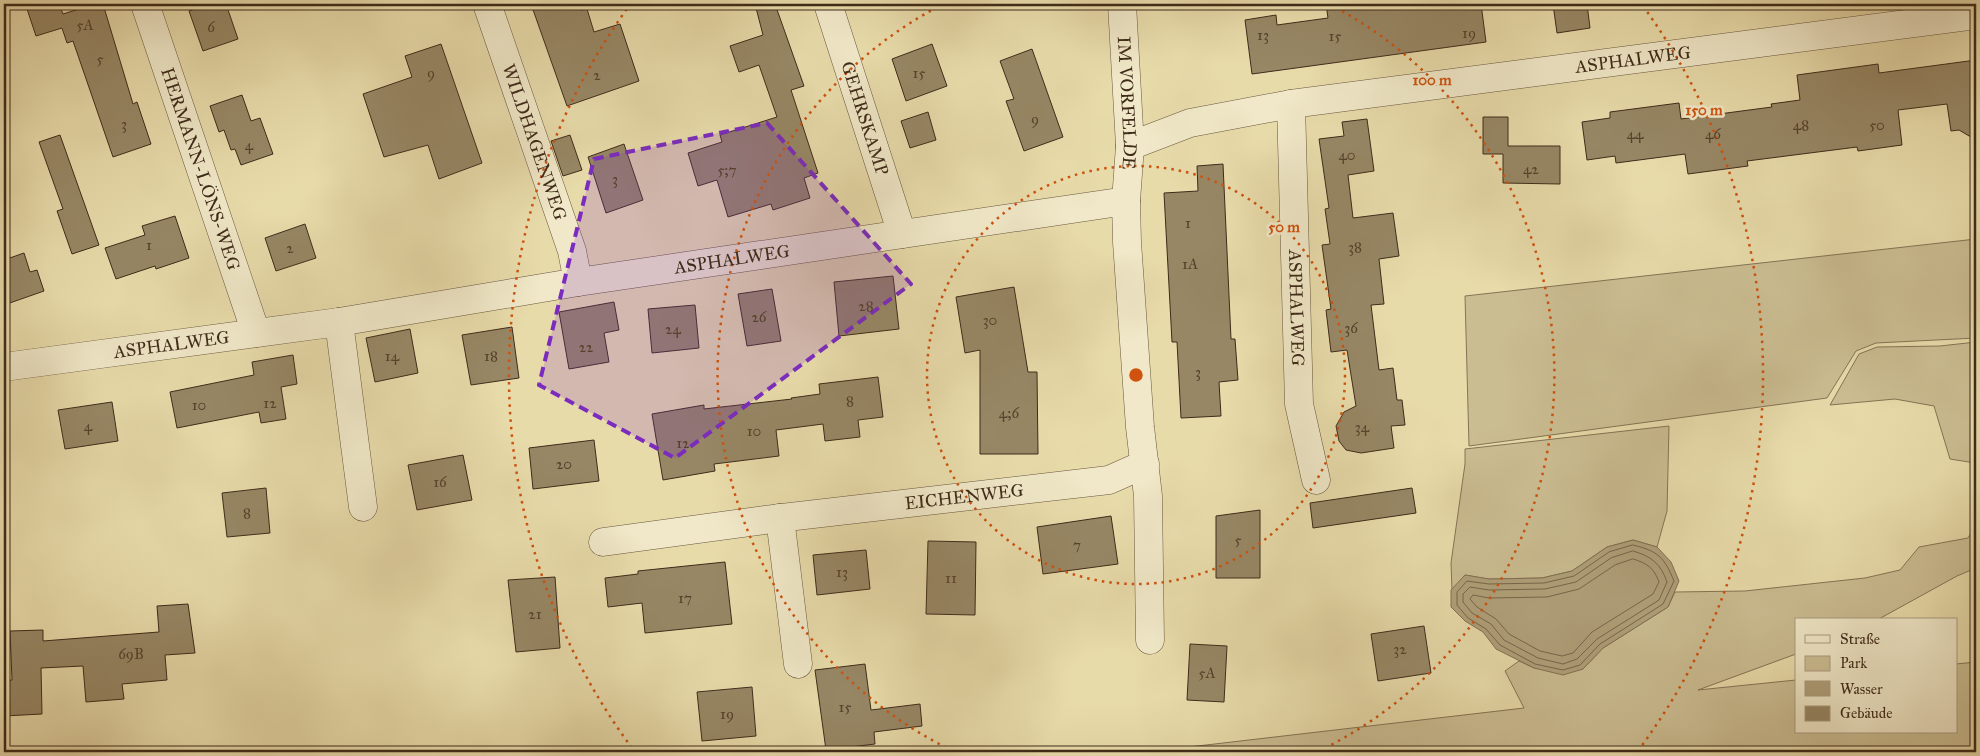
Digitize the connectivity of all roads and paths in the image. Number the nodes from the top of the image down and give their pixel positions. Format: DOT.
graph roads {
  1 [pos="145,4"];
  2 [pos="487,4"];
  3 [pos="828,4"];
  4 [pos="1122,4"];
  5 [pos="1976,15"];
  6 [pos="1291,104"];
  7 [pos="1130,146"];
  8 [pos="1126,201"];
  9 [pos="902,234"];
  10 [pos="578,282"];
  11 [pos="339,322"];
  12 [pos="256,333"];
  13 [pos="4,367"];
  14 [pos="1145,464"];
  15 [pos="1316,480"];
  16 [pos="363,506"];
  17 [pos="780,518"];
  18 [pos="603,542"];
  19 [pos="1150,640"];
  20 [pos="798,664"];
  1 -- 12 [label="street, HERMANN-LÖNS-WEG"];
  2 -- 10 [label="street, WILDHAGENWEG"];
  3 -- 9 [label="street, GEHRSKAMP"];
  4 -- 7 [label="street, IM VORFELDE"];
  5 -- 6 [label="street, ASPHALWEG"];
  6 -- 7 [label="street, ASPHALWEG"];
  6 -- 15 [label="street, ASPHALWEG"];
  7 -- 8 [label="street, IM VORFELDE"];
  8 -- 9 [label="street, ASPHALWEG"];
  8 -- 14 [label="street"];
  9 -- 10 [label="street, ASPHALWEG"];
  10 -- 11 [label="street, ASPHALWEG"];
  11 -- 12 [label="street, ASPHALWEG"];
  11 -- 16 [label="street"];
  12 -- 13 [label="street, ASPHALWEG"];
  14 -- 17 [label="street, EICHENWEG"];
  14 -- 19 [label="street"];
  17 -- 18 [label="street, EICHENWEG"];
  17 -- 20 [label="street"];
}
